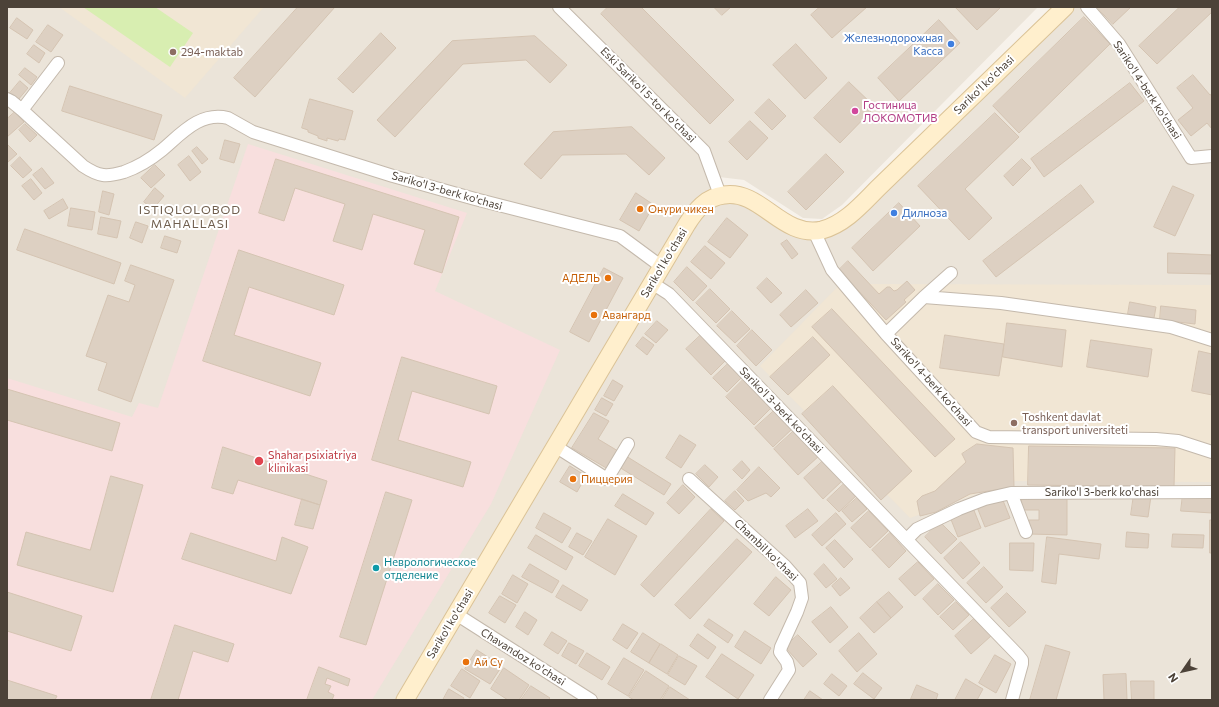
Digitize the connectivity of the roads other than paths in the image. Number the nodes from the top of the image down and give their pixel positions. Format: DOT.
graph roads {
  1 [pos="559,7"];
  2 [pos="1065,7"];
  3 [pos="1087,7"];
  4 [pos="58,63"];
  5 [pos="7,99"];
  6 [pos="22,110"];
  7 [pos="1212,156"];
  8 [pos="720,195"];
  9 [pos="814,231"];
  10 [pos="662,267"];
  11 [pos="951,273"];
  12 [pos="652,283"];
  13 [pos="924,297"];
  14 [pos="886,334"];
  15 [pos="1212,340"];
  16 [pos="628,444"];
  17 [pos="555,446"];
  18 [pos="1212,452"];
  19 [pos="689,479"];
  20 [pos="1212,492"];
  21 [pos="1011,493"];
  22 [pos="1026,532"];
  23 [pos="907,540"];
  24 [pos="456,614"];
  25 [pos="405,700"];
  26 [pos="591,700"];
  27 [pos="770,700"];
  28 [pos="1012,700"];
  1 -- 8 [label="street, Eski Sariko'l 5-tor ko'chasi"];
  2 -- 9 [label="main road, Sariko'l ko'chasi"];
  3 -- 7 [label="street, Sariko'l 4-berk ko'chasi"];
  4 -- 6 [label="street"];
  5 -- 6 [label="street"];
  6 -- 10 [label="street, Sariko'l 3-berk ko'chasi"];
  8 -- 9 [label="main road, Sariko'l ko'chasi"];
  8 -- 10 [label="main road, Sariko'l ko'chasi"];
  9 -- 14 [label="street, Sariko'l 4-berk ko'chasi"];
  10 -- 12 [label="main road, Sariko'l ko'chasi"];
  11 -- 13 [label="street, Sariko'l 4-berk ko'chasi"];
  12 -- 17 [label="main road, Sariko'l ko'chasi"];
  12 -- 23 [label="street, Sariko'l 3-berk ko'chasi"];
  13 -- 14 [label="street, Sariko'l 4-berk ko'chasi"];
  13 -- 15 [label="street"];
  14 -- 18 [label="street, Sariko'l 4-berk ko'chasi"];
  16 -- 17 [label="street"];
  17 -- 24 [label="main road, Sariko'l ko'chasi"];
  19 -- 27 [label="street, Chambil ko'chasi"];
  20 -- 21 [label="street, Sariko'l 3-berk ko'chasi"];
  21 -- 22 [label="street"];
  21 -- 23 [label="street, Sariko'l 3-berk ko'chasi"];
  23 -- 28 [label="street, Sariko'l 3-berk ko'chasi"];
  24 -- 25 [label="main road, Sariko'l ko'chasi"];
  24 -- 26 [label="street, Chavandoz ko'chasi"];
}
